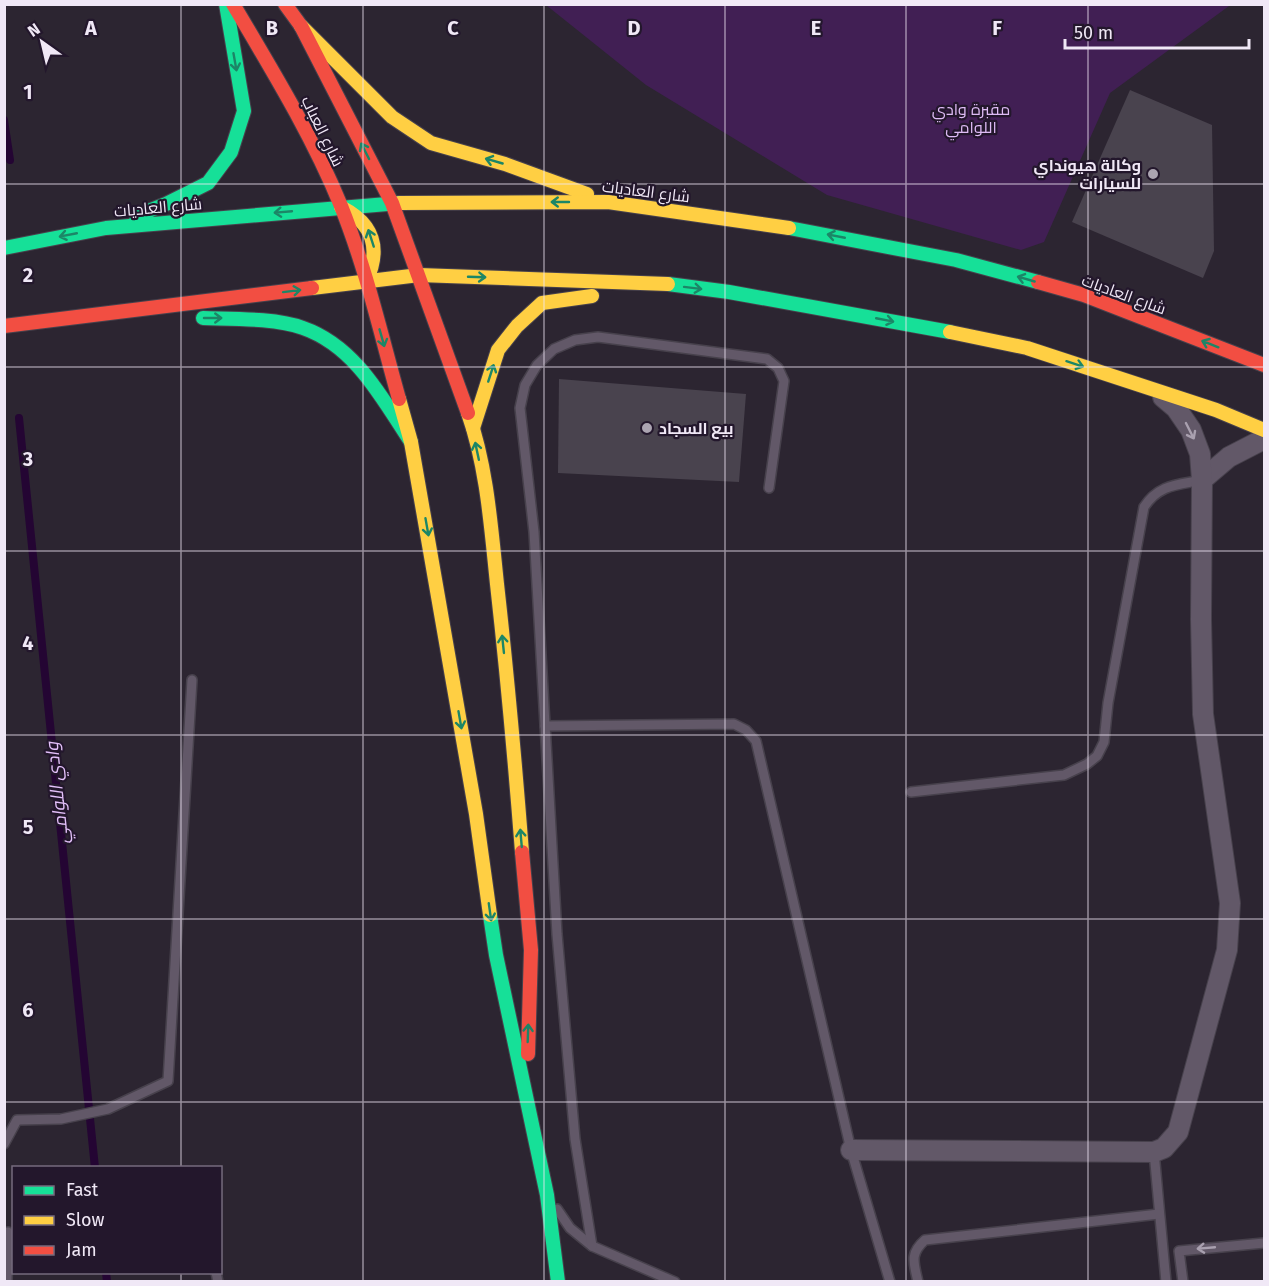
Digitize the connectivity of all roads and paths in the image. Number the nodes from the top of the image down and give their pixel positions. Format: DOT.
graph roads {
  1 [pos="226,4"];
  2 [pos="233,4"];
  3 [pos="285,4"];
  4 [pos="301,26"];
  5 [pos="608,202"];
  6 [pos="392,203"];
  7 [pos="341,207"];
  8 [pos="106,228"];
  9 [pos="4,248"];
  10 [pos="388,249"];
  11 [pos="398,262"];
  12 [pos="419,275"];
  13 [pos="366,282"];
  14 [pos="667,284"];
  15 [pos="70,317"];
  16 [pos="4,326"];
  17 [pos="1264,365"];
  18 [pos="1157,392"];
  19 [pos="473,428"];
  20 [pos="1264,430"];
  21 [pos="1264,439"];
  22 [pos="411,441"];
  23 [pos="1202,480"];
  24 [pos="769,488"];
  25 [pos="192,680"];
  26 [pos="545,726"];
  27 [pos="911,792"];
  28 [pos="526,1091"];
  29 [pos="4,1144"];
  30 [pos="851,1150"];
  31 [pos="1154,1152"];
  32 [pos="547,1195"];
  33 [pos="1159,1214"];
  34 [pos="9,1232"];
  35 [pos="1264,1243"];
  36 [pos="592,1246"];
  37 [pos="7,1281"];
  38 [pos="558,1281"];
  39 [pos="675,1281"];
  40 [pos="890,1281"];
  41 [pos="918,1281"];
  42 [pos="1166,1281"];
  43 [pos="1183,1281"];
  1 -- 8 [label="main road, one-way"];
  2 -- 7 [label="main road, شارع العباب"];
  3 -- 4 [label="main road, شارع العباب"];
  5 -- 4 [label="main road, one-way"];
  6 -- 4 [label="main road, شارع العباب, one-way"];
  5 -- 6 [label="main road, شارع العاديات, one-way"];
  17 -- 5 [label="main road, شارع العاديات, one-way"];
  6 -- 7 [label="main road, شارع العاديات"];
  6 -- 10 [label="main road"];
  6 -- 12 [label="main road, شارع العباب"];
  7 -- 8 [label="main road, شارع العاديات, one-way"];
  7 -- 13 [label="main road, شارع العباب"];
  13 -- 7 [label="main road, one-way"];
  8 -- 9 [label="main road, شارع العاديات, one-way"];
  11 -- 12 [label="main road"];
  12 -- 13 [label="main road"];
  12 -- 14 [label="main road, one-way"];
  12 -- 19 [label="main road, شارع العباب"];
  15 -- 13 [label="main road, one-way"];
  13 -- 22 [label="main road, شارع العباب, one-way"];
  14 -- 18 [label="main road, one-way"];
  19 -- 14 [label="main road, one-way"];
  15 -- 16 [label="main road"];
  15 -- 22 [label="main road, one-way"];
  18 -- 20 [label="main road"];
  18 -- 23 [label="street, one-way"];
  28 -- 19 [label="main road, شارع العباب, one-way"];
  21 -- 23 [label="street"];
  22 -- 28 [label="main road, شارع العباب, one-way"];
  23 -- 27 [label="lane"];
  23 -- 31 [label="street"];
  24 -- 26 [label="lane"];
  25 -- 29 [label="lane"];
  26 -- 30 [label="lane"];
  26 -- 36 [label="lane"];
  28 -- 32 [label="main road"];
  30 -- 31 [label="street"];
  30 -- 40 [label="lane"];
  31 -- 33 [label="lane"];
  32 -- 36 [label="lane"];
  32 -- 38 [label="main road"];
  33 -- 41 [label="lane"];
  33 -- 42 [label="lane"];
  34 -- 37 [label="lane"];
  35 -- 43 [label="lane, one-way"];
  36 -- 39 [label="lane"];
}
